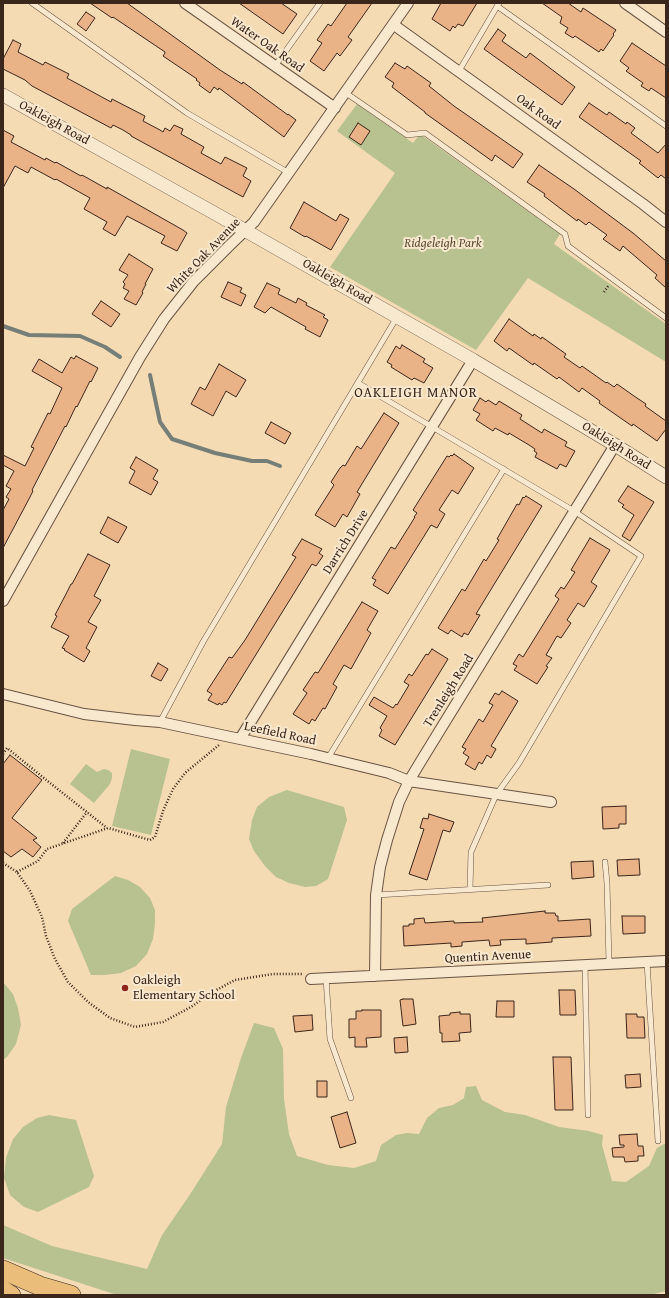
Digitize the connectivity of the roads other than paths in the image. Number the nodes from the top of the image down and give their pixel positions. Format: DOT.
graph roads {
  1 [pos="32,3"];
  2 [pos="185,3"];
  3 [pos="408,3"];
  4 [pos="625,3"];
  5 [pos="318,4"];
  6 [pos="498,5"];
  7 [pos="394,25"];
  8 [pos="666,32"];
  9 [pos="275,66"];
  10 [pos="459,71"];
  11 [pos="346,93"];
  12 [pos="3,95"];
  13 [pos="335,108"];
  14 [pos="666,126"];
  15 [pos="289,173"];
  16 [pos="666,222"];
  17 [pos="245,230"];
  18 [pos="397,316"];
  19 [pos="666,318"];
  20 [pos="473,360"];
  21 [pos="358,383"];
  22 [pos="432,426"];
  23 [pos="615,445"];
  24 [pos="504,470"];
  25 [pos="666,477"];
  26 [pos="574,511"];
  27 [pos="3,601"];
  28 [pos="3,694"];
  29 [pos="160,722"];
  30 [pos="240,739"];
  31 [pos="328,758"];
  32 [pos="409,781"];
  33 [pos="496,795"];
  34 [pos="551,802"];
  35 [pos="605,862"];
  36 [pos="548,885"];
  37 [pos="470,889"];
  38 [pos="376,895"];
  39 [pos="666,961"];
  40 [pos="648,962"];
  41 [pos="609,963"];
  42 [pos="585,964"];
  43 [pos="375,976"];
  44 [pos="309,977"];
  45 [pos="326,978"];
  46 [pos="351,1098"];
  47 [pos="588,1115"];
  48 [pos="658,1141"];
  49 [pos="3,1270"];
  50 [pos="3,1289"];
  51 [pos="12,1295"];
  52 [pos="71,1295"];
  1 -- 15 [label="lane"];
  2 -- 9 [label="street, Water Oak Road"];
  3 -- 7 [label="street, White Oak Avenue"];
  4 -- 8 [label="street"];
  5 -- 9 [label="lane"];
  6 -- 10 [label="lane"];
  6 -- 14 [label="lane"];
  7 -- 10 [label="street, Oak Road"];
  7 -- 11 [label="street, White Oak Avenue"];
  9 -- 13 [label="street, Water Oak Road"];
  10 -- 16 [label="street, Oak Road"];
  11 -- 13 [label="street, White Oak Avenue"];
  11 -- 19 [label="lane"];
  12 -- 17 [label="street, Oakleigh Road"];
  13 -- 15 [label="street, White Oak Avenue"];
  15 -- 17 [label="street, White Oak Avenue"];
  17 -- 18 [label="street, Oakleigh Road"];
  17 -- 27 [label="street, White Oak Avenue"];
  18 -- 20 [label="street, Oakleigh Road"];
  18 -- 21 [label="lane"];
  20 -- 22 [label="street, Darrich Drive"];
  20 -- 23 [label="street, Oakleigh Road"];
  21 -- 22 [label="lane"];
  21 -- 29 [label="lane"];
  22 -- 24 [label="lane"];
  22 -- 30 [label="street, Darrich Drive"];
  23 -- 25 [label="street, Oakleigh Road"];
  23 -- 26 [label="street, Trenleigh Road"];
  24 -- 26 [label="lane"];
  24 -- 31 [label="lane"];
  26 -- 32 [label="street, Trenleigh Road"];
  26 -- 33 [label="lane"];
  28 -- 29 [label="street, Leefield Road"];
  29 -- 30 [label="street, Leefield Road"];
  30 -- 31 [label="street, Leefield Road"];
  31 -- 32 [label="street, Leefield Road"];
  32 -- 33 [label="street, Leefield Road"];
  32 -- 38 [label="street, Trenleigh Road"];
  33 -- 34 [label="street, Leefield Road"];
  33 -- 37 [label="lane"];
  35 -- 41 [label="lane"];
  36 -- 37 [label="lane"];
  37 -- 38 [label="lane"];
  38 -- 43 [label="street, Trenleigh Road"];
  39 -- 40 [label="street, Quentin Avenue"];
  40 -- 41 [label="street, Quentin Avenue"];
  40 -- 48 [label="lane"];
  41 -- 42 [label="street, Quentin Avenue"];
  42 -- 43 [label="street, Quentin Avenue"];
  42 -- 47 [label="lane"];
  43 -- 45 [label="street, Quentin Avenue"];
  44 -- 45 [label="street, Quentin Avenue"];
  45 -- 46 [label="lane"];
  49 -- 52 [label="highway"];
  50 -- 51 [label="main road"];
}
